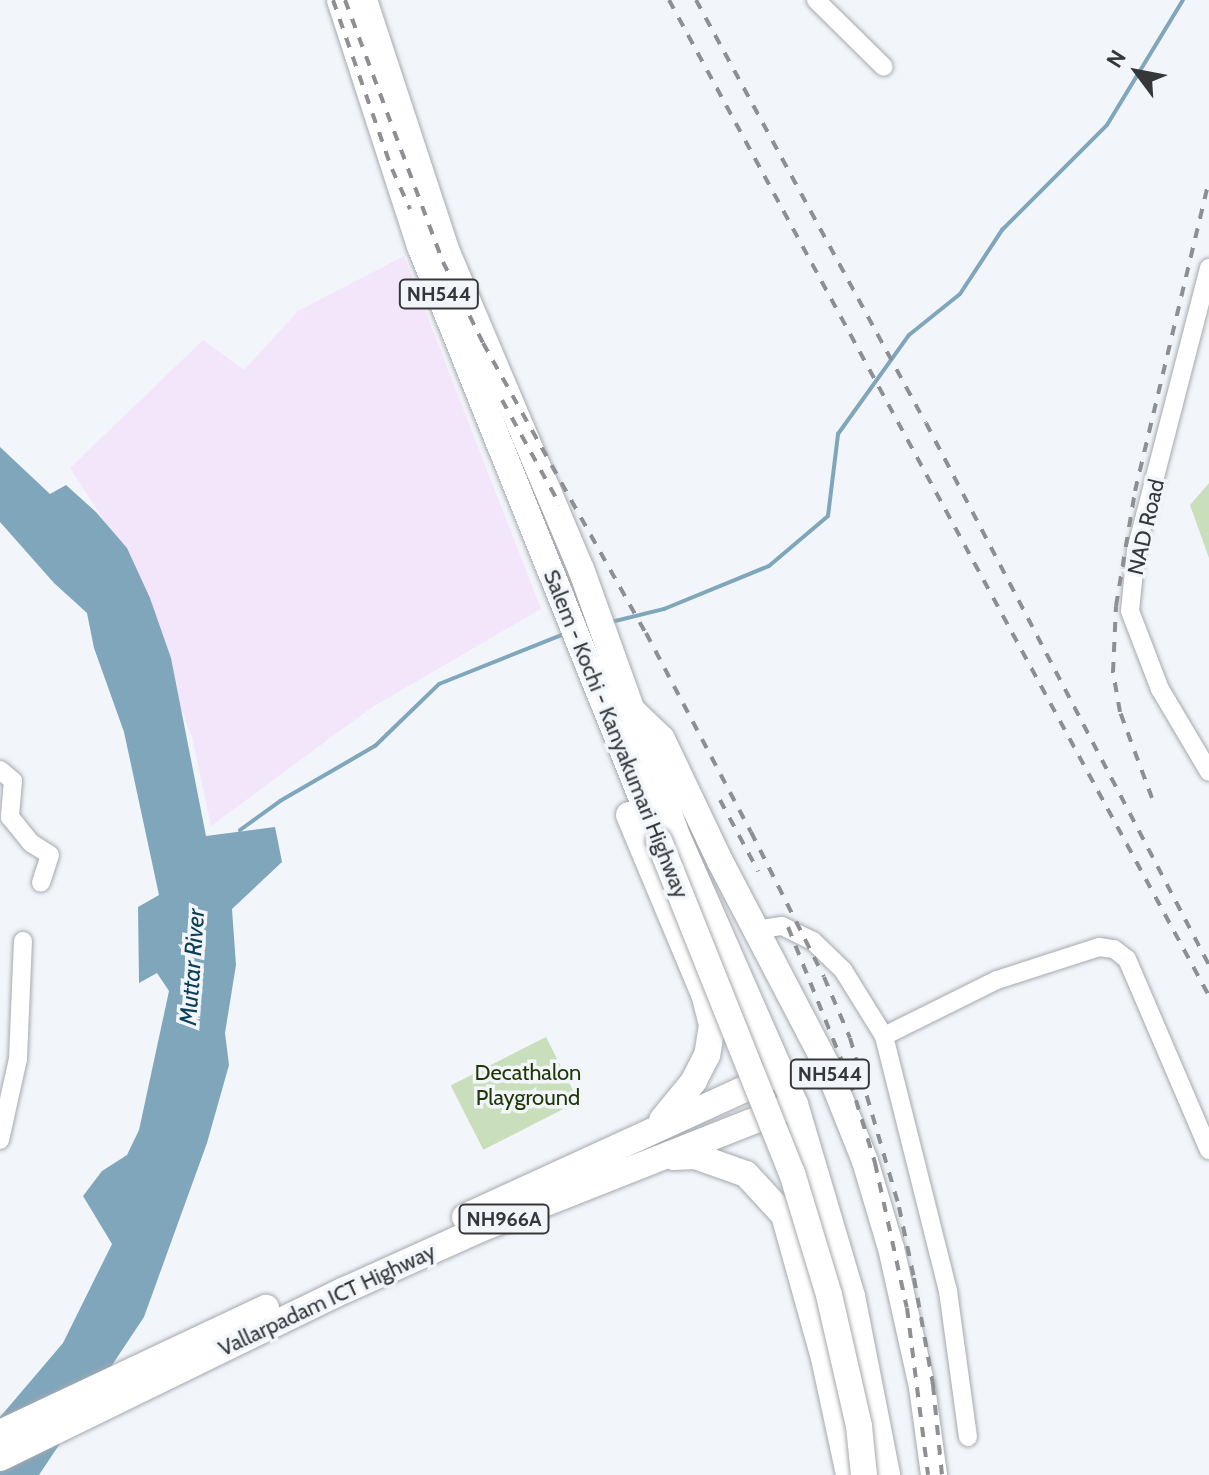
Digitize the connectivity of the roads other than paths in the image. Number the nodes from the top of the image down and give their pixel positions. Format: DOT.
graph roads {
  1 [pos="340,0"];
  2 [pos="364,0"];
  3 [pos="816,0"];
  4 [pos="884,67"];
  5 [pos="1209,268"];
  6 [pos="633,710"];
  7 [pos="627,766"];
  8 [pos="0,770"];
  9 [pos="1209,772"];
  10 [pos="41,883"];
  11 [pos="756,930"];
  12 [pos="23,941"];
  13 [pos="884,1036"];
  14 [pos="782,1072"];
  15 [pos="795,1104"];
  16 [pos="651,1131"];
  17 [pos="0,1140"];
  18 [pos="1209,1150"];
  19 [pos="661,1157"];
  20 [pos="216,1341"];
  21 [pos="0,1433"];
  22 [pos="968,1437"];
  23 [pos="0,1458"];
  24 [pos="849,1475"];
  25 [pos="864,1475"];
  26 [pos="887,1475"];
  27 [pos="934,1475"];
  1 -- 7 [label="highway, Salem - Kochi - Kanyakumari Highway / NH544"];
  2 -- 6 [label="highway, Salem - Kochi - Kanyakumari Highway / NH544"];
  3 -- 4 [label="street"];
  5 -- 9 [label="street, NAD Road"];
  6 -- 11 [label="highway, NH544"];
  6 -- 14 [label="highway, Salem - Kochi - Kanyakumari Highway"];
  7 -- 16 [label="highway"];
  7 -- 25 [label="highway, Salem - Kochi - Kanyakumari Highway / NH544, bridge"];
  8 -- 10 [label="street"];
  11 -- 13 [label="street"];
  11 -- 27 [label="highway, NH544"];
  12 -- 17 [label="street"];
  13 -- 18 [label="street"];
  13 -- 22 [label="street"];
  14 -- 15 [label="highway, Salem - Kochi - Kanyakumari Highway"];
  14 -- 16 [label="highway, Vallarpadam ICT Highway / NH966A"];
  15 -- 19 [label="highway, Vallarpadam ICT Highway / NH966A"];
  15 -- 26 [label="highway, Salem - Kochi - Kanyakumari Highway"];
  16 -- 20 [label="highway, Vallarpadam ICT Highway / NH966A"];
  19 -- 20 [label="highway, Vallarpadam ICT Highway / NH966A"];
  19 -- 24 [label="highway"];
  20 -- 21 [label="highway, Vallarpadam ICT Highway / NH966A"];
  20 -- 23 [label="highway, Vallarpadam ICT Highway / NH966A"];
}
